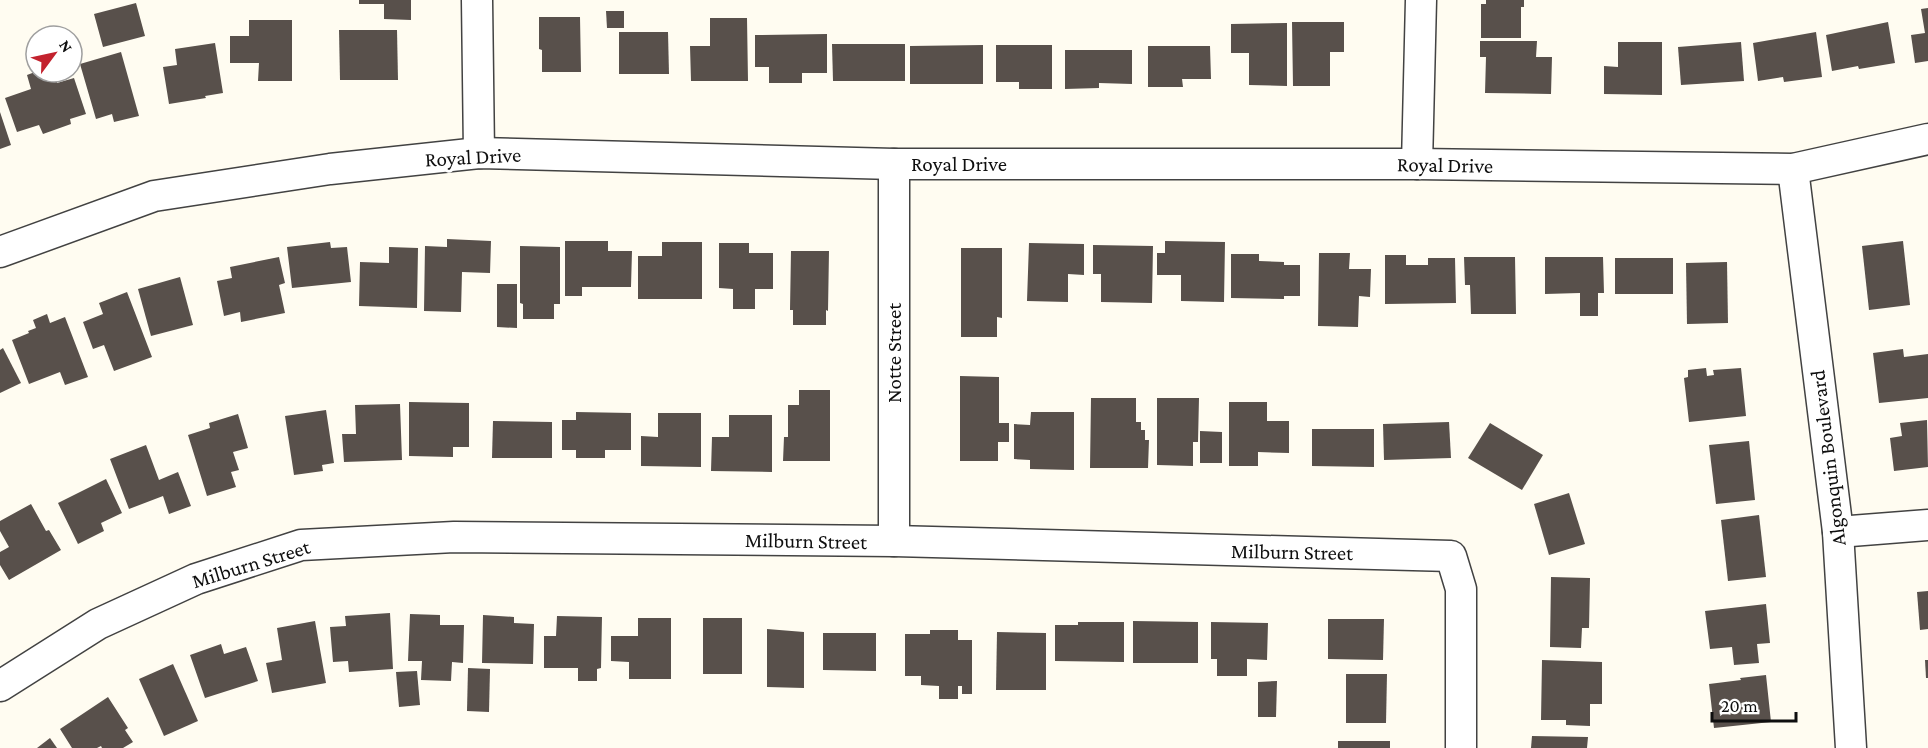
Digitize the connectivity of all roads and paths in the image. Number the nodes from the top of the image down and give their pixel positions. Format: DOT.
graph roads {
  1 [pos="477,0"];
  2 [pos="1421,0"];
  3 [pos="1928,139"];
  4 [pos="479,153"];
  5 [pos="894,164"];
  6 [pos="1417,164"];
  7 [pos="1793,169"];
  8 [pos="0,252"];
  9 [pos="1928,525"];
  10 [pos="1838,532"];
  11 [pos="894,541"];
  12 [pos="0,686"];
  13 [pos="1461,748"];
  14 [pos="1851,748"];
  1 -- 4 [label="street"];
  2 -- 6 [label="street"];
  3 -- 7 [label="street, Royal Drive"];
  4 -- 5 [label="street, Royal Drive"];
  4 -- 8 [label="street, Royal Drive"];
  5 -- 6 [label="street, Royal Drive"];
  5 -- 11 [label="street, Notte Street"];
  6 -- 7 [label="street, Royal Drive"];
  7 -- 10 [label="street, Algonquin Boulevard"];
  9 -- 10 [label="street"];
  10 -- 14 [label="street, Algonquin Boulevard"];
  11 -- 12 [label="street, Milburn Street"];
  11 -- 13 [label="street, Milburn Street"];
}
